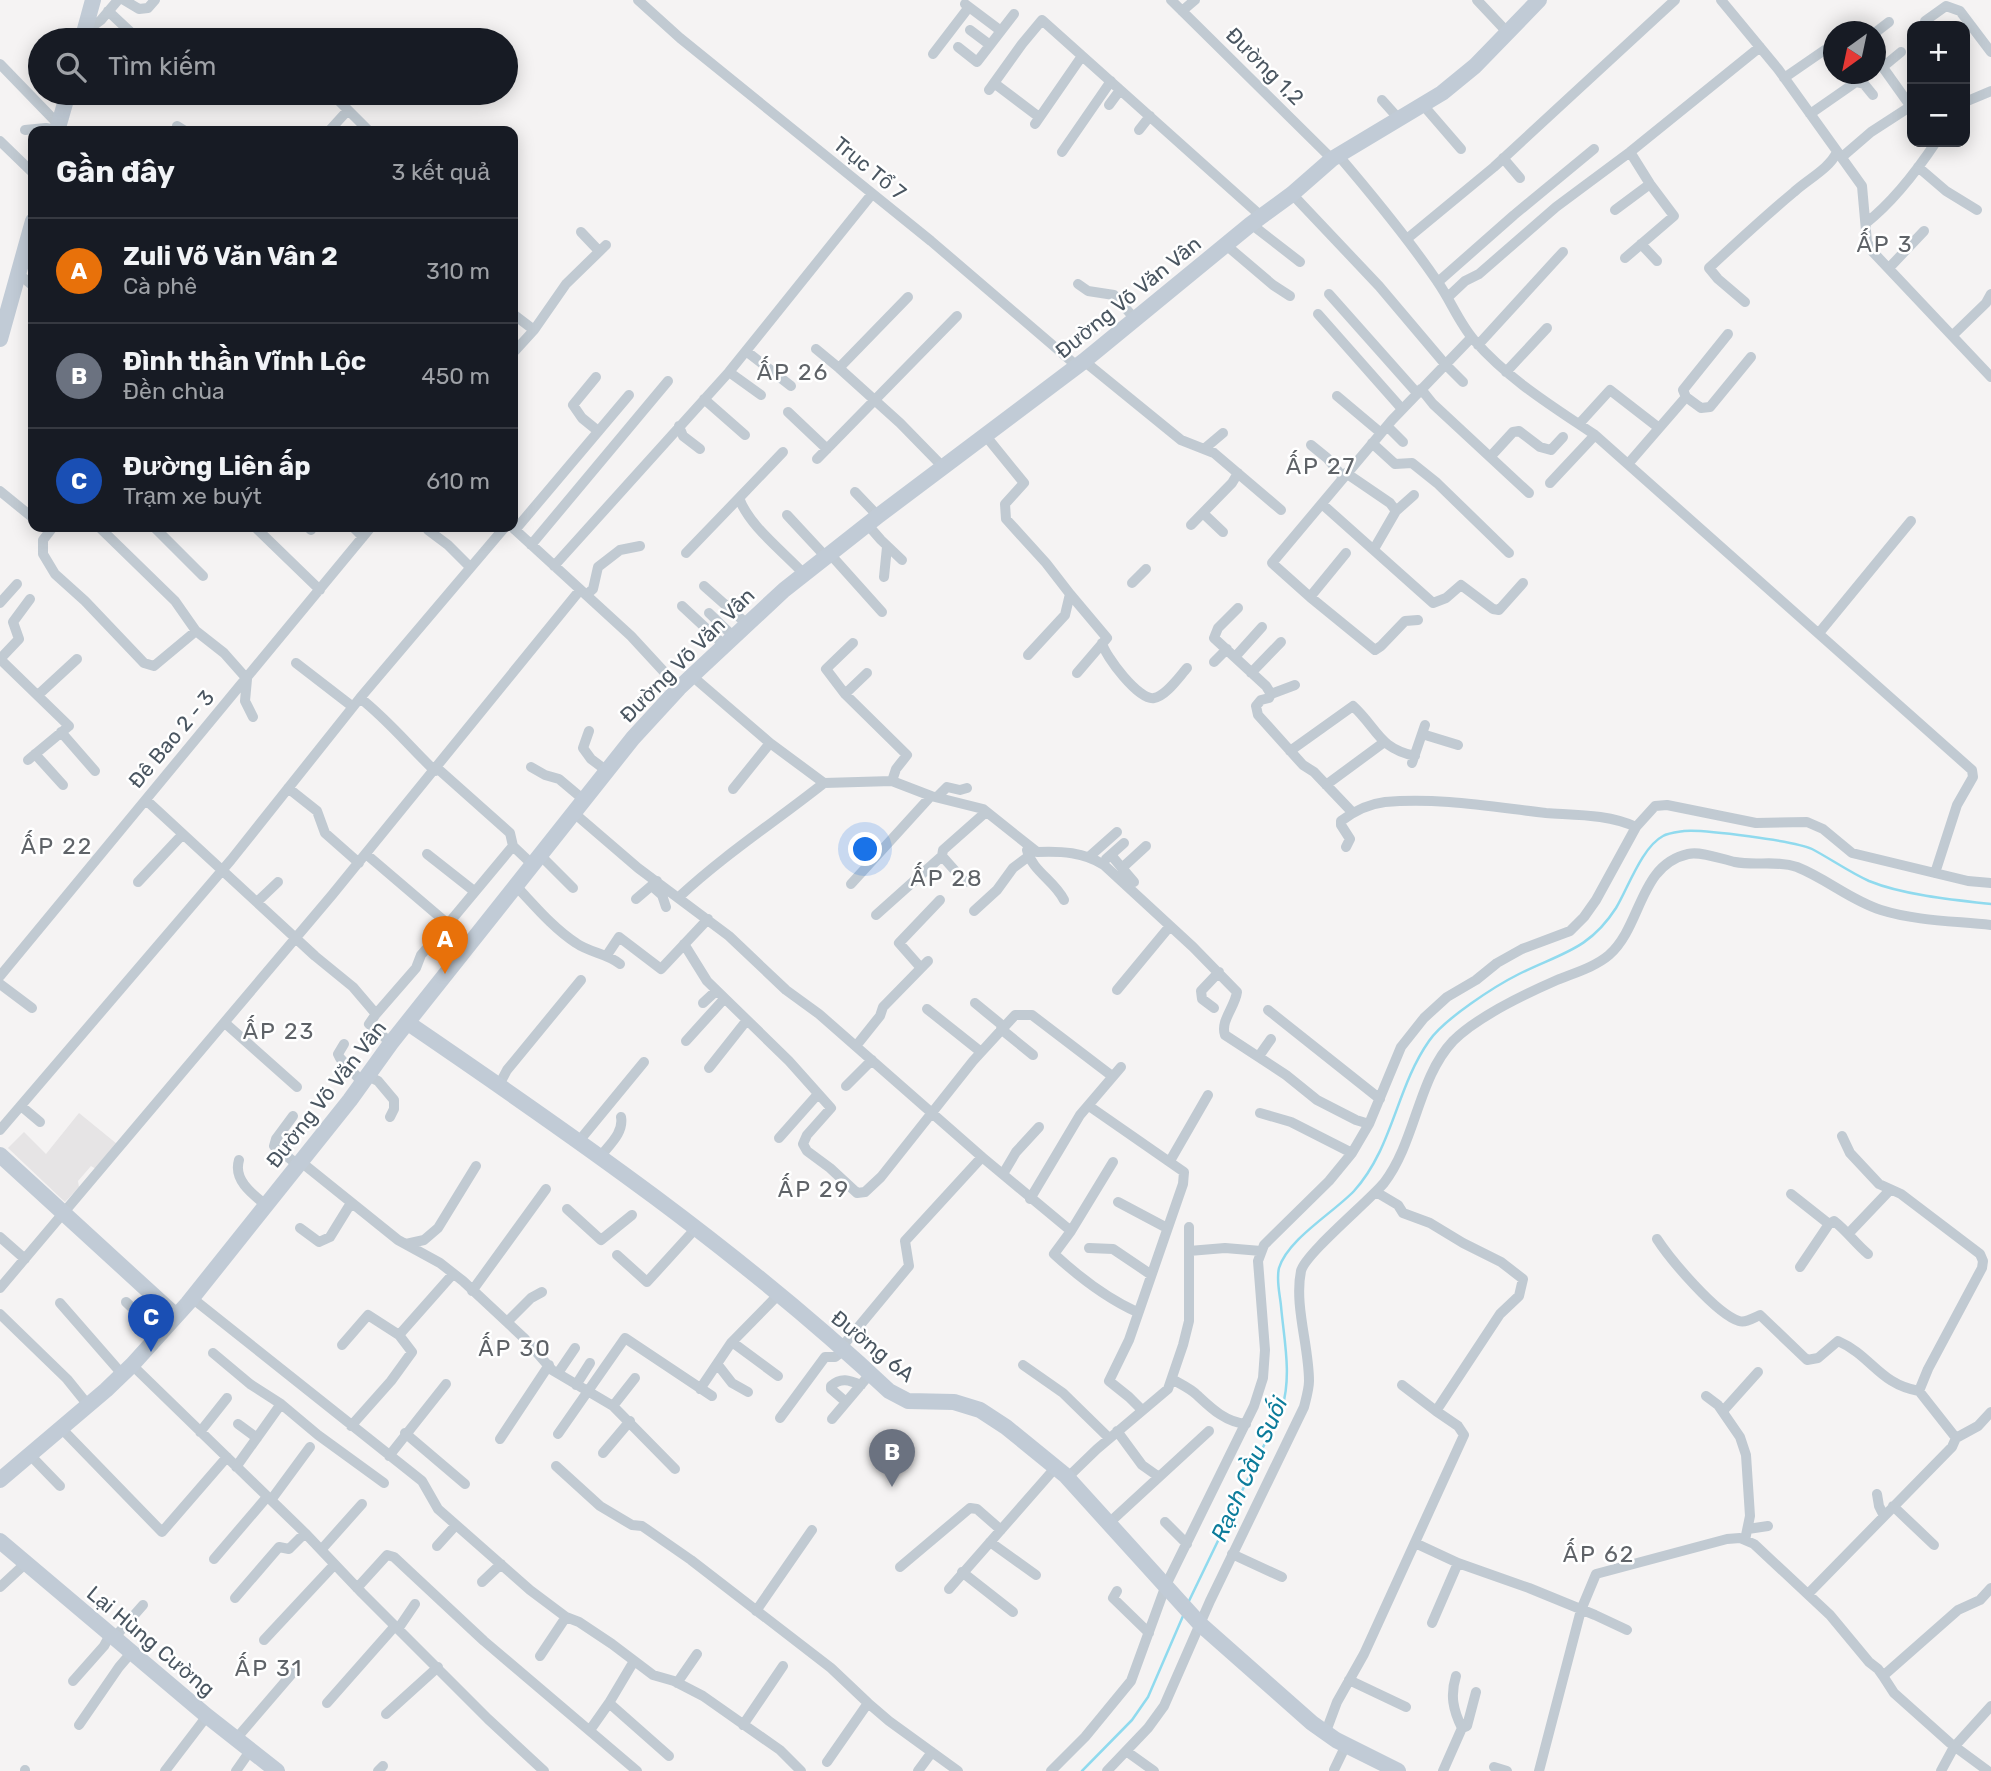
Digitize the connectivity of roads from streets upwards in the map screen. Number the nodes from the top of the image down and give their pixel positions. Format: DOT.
graph roads {
  1 [pos="93,0"];
  2 [pos="118,0"];
  3 [pos="124,0"];
  4 [pos="155,0"];
  5 [pos="638,0"];
  6 [pos="1171,0"];
  7 [pos="1195,0"];
  8 [pos="1477,0"];
  9 [pos="1539,0"];
  10 [pos="1675,0"];
  11 [pos="1721,0"];
  12 [pos="108,11"];
  13 [pos="1182,11"];
  14 [pos="1014,13"];
  15 [pos="1926,21"];
  16 [pos="1964,21"];
  17 [pos="1889,22"];
  18 [pos="1886,24"];
  19 [pos="85,28"];
  20 [pos="92,28"];
  21 [pos="126,28"];
  22 [pos="1970,29"];
  23 [pos="970,30"];
  24 [pos="1002,30"];
  25 [pos="1508,33"];
  26 [pos="1021,44"];
  27 [pos="990,45"];
  28 [pos="958,47"];
  29 [pos="1760,47"];
  30 [pos="1823,49"];
  31 [pos="1901,52"];
  32 [pos="1991,52"];
  33 [pos="933,54"];
  34 [pos="1083,56"];
  35 [pos="0,64"];
  36 [pos="1784,78"];
  37 [pos="1111,81"];
  38 [pos="1120,90"];
  39 [pos="1991,91"];
  40 [pos="28,95"];
  41 [pos="1873,95"];
  42 [pos="1382,100"];
  43 [pos="1970,100"];
  44 [pos="37,105"];
  45 [pos="65,105"];
  46 [pos="343,105"];
  47 [pos="1109,105"];
  48 [pos="1423,105"];
  49 [pos="348,110"];
  50 [pos="1810,114"];
  51 [pos="1150,116"];
  52 [pos="1399,119"];
  53 [pos="55,126"];
  54 [pos="59,126"];
  55 [pos="334,126"];
  56 [pos="364,126"];
  57 [pos="25,130"];
  58 [pos="28,130"];
  59 [pos="1139,130"];
  60 [pos="0,141"];
  61 [pos="1932,147"];
  62 [pos="1461,149"];
  63 [pos="1594,149"];
  64 [pos="1062,152"];
  65 [pos="1630,152"];
  66 [pos="1840,154"];
  67 [pos="1335,157"];
  68 [pos="1503,158"];
  69 [pos="1918,167"];
  70 [pos="28,168"];
  71 [pos="1520,178"];
  72 [pos="1650,184"];
  73 [pos="872,194"];
  74 [pos="1292,194"];
  75 [pos="1615,210"];
  76 [pos="1977,210"];
  77 [pos="1256,220"];
  78 [pos="1866,223"];
  79 [pos="1924,231"];
  80 [pos="581,232"];
  81 [pos="1408,238"];
  82 [pos="1641,244"];
  83 [pos="1226,245"];
  84 [pos="1563,252"];
  85 [pos="1625,258"];
  86 [pos="28,259"];
  87 [pos="1657,261"];
  88 [pos="1300,262"];
  89 [pos="1889,268"];
  90 [pos="19,274"];
  91 [pos="28,282"];
  92 [pos="1438,282"];
  93 [pos="1078,284"];
  94 [pos="1329,294"];
  95 [pos="1991,294"];
  96 [pos="1290,296"];
  97 [pos="908,297"];
  98 [pos="1448,297"];
  99 [pos="1745,302"];
  100 [pos="1318,314"];
  101 [pos="957,316"];
  102 [pos="518,318"];
  103 [pos="1135,319"];
  104 [pos="1547,328"];
  105 [pos="534,330"];
  106 [pos="1728,334"];
  107 [pos="1953,335"];
  108 [pos="0,339"];
  109 [pos="1475,341"];
  110 [pos="518,348"];
  111 [pos="816,349"];
  112 [pos="746,351"];
  113 [pos="1751,357"];
  114 [pos="1081,363"];
  115 [pos="1445,364"];
  116 [pos="839,368"];
  117 [pos="729,372"];
  118 [pos="1506,372"];
  119 [pos="596,377"];
  120 [pos="1991,377"];
  121 [pos="668,381"];
  122 [pos="1463,382"];
  123 [pos="791,386"];
  124 [pos="1419,391"];
  125 [pos="629,395"];
  126 [pos="761,395"];
  127 [pos="1337,396"];
  128 [pos="1686,397"];
  129 [pos="704,399"];
  130 [pos="875,400"];
  131 [pos="1402,409"];
  132 [pos="788,412"];
  133 [pos="1578,424"];
  134 [pos="678,426"];
  135 [pos="1659,428"];
  136 [pos="1384,430"];
  137 [pos="598,431"];
  138 [pos="1223,433"];
  139 [pos="745,435"];
  140 [pos="985,435"];
  141 [pos="1595,435"];
  142 [pos="1563,437"];
  143 [pos="1403,442"];
  144 [pos="1372,443"];
  145 [pos="1311,444"];
  146 [pos="700,449"];
  147 [pos="827,449"];
  148 [pos="1205,449"];
  149 [pos="783,452"];
  150 [pos="1491,456"];
  151 [pos="817,459"];
  152 [pos="1628,464"];
  153 [pos="943,467"];
  154 [pos="1238,473"];
  155 [pos="1344,475"];
  156 [pos="1550,482"];
  157 [pos="0,491"];
  158 [pos="855,492"];
  159 [pos="1529,492"];
  160 [pos="1414,495"];
  161 [pos="739,499"];
  162 [pos="1322,504"];
  163 [pos="1281,510"];
  164 [pos="1396,511"];
  165 [pos="1203,513"];
  166 [pos="28,514"];
  167 [pos="788,515"];
  168 [pos="518,520"];
  169 [pos="873,520"];
  170 [pos="1911,521"];
  171 [pos="1191,525"];
  172 [pos="47,532"];
  173 [pos="104,532"];
  174 [pos="159,532"];
  175 [pos="259,532"];
  176 [pos="358,532"];
  177 [pos="367,532"];
  178 [pos="431,532"];
  179 [pos="507,532"];
  180 [pos="516,532"];
  181 [pos="1223,532"];
  182 [pos="363,537"];
  183 [pos="531,545"];
  184 [pos="640,546"];
  185 [pos="887,547"];
  186 [pos="1374,549"];
  187 [pos="686,553"];
  188 [pos="1346,553"];
  189 [pos="1509,553"];
  190 [pos="828,555"];
  191 [pos="902,560"];
  192 [pos="554,566"];
  193 [pos="470,567"];
  194 [pos="1146,569"];
  195 [pos="804,574"];
  196 [pos="203,576"];
  197 [pos="884,577"];
  198 [pos="1132,583"];
  199 [pos="1524,583"];
  200 [pos="17,584"];
  201 [pos="704,586"];
  202 [pos="320,590"];
  203 [pos="583,593"];
  204 [pos="1070,594"];
  205 [pos="1310,597"];
  206 [pos="30,600"];
  207 [pos="0,603"];
  208 [pos="681,606"];
  209 [pos="1238,608"];
  210 [pos="883,612"];
  211 [pos="709,613"];
  212 [pos="1418,620"];
  213 [pos="747,624"];
  214 [pos="1262,627"];
  215 [pos="196,631"];
  216 [pos="1818,633"];
  217 [pos="729,641"];
  218 [pos="1281,642"];
  219 [pos="853,643"];
  220 [pos="1102,643"];
  221 [pos="1231,653"];
  222 [pos="1027,655"];
  223 [pos="0,659"];
  224 [pos="77,659"];
  225 [pos="1214,662"];
  226 [pos="296,663"];
  227 [pos="1187,668"];
  228 [pos="867,673"];
  229 [pos="1077,673"];
  230 [pos="1251,673"];
  231 [pos="692,676"];
  232 [pos="247,679"];
  233 [pos="1295,685"];
  234 [pos="679,688"];
  235 [pos="845,694"];
  236 [pos="1271,694"];
  237 [pos="38,695"];
  238 [pos="356,702"];
  239 [pos="253,717"];
  240 [pos="61,732"];
  241 [pos="589,732"];
  242 [pos="770,743"];
  243 [pos="1383,743"];
  244 [pos="1458,745"];
  245 [pos="1290,751"];
  246 [pos="531,766"];
  247 [pos="436,769"];
  248 [pos="95,771"];
  249 [pos="607,771"];
  250 [pos="892,781"];
  251 [pos="824,783"];
  252 [pos="63,785"];
  253 [pos="1326,785"];
  254 [pos="288,788"];
  255 [pos="967,788"];
  256 [pos="733,789"];
  257 [pos="934,797"];
  258 [pos="146,800"];
  259 [pos="579,806"];
  260 [pos="986,811"];
  261 [pos="1353,813"];
  262 [pos="1636,827"];
  263 [pos="1117,832"];
  264 [pos="182,835"];
  265 [pos="1124,843"];
  266 [pos="513,846"];
  267 [pos="1146,846"];
  268 [pos="1346,847"];
  269 [pos="1028,851"];
  270 [pos="427,853"];
  271 [pos="1111,855"];
  272 [pos="942,856"];
  273 [pos="1090,856"];
  274 [pos="363,858"];
  275 [pos="537,860"];
  276 [pos="1101,863"];
  277 [pos="1122,868"];
  278 [pos="222,870"];
  279 [pos="1935,873"];
  280 [pos="138,882"];
  281 [pos="278,882"];
  282 [pos="965,882"];
  283 [pos="1133,882"];
  284 [pos="1991,883"];
  285 [pos="655,884"];
  286 [pos="851,884"];
  287 [pos="516,886"];
  288 [pos="573,888"];
  289 [pos="474,891"];
  290 [pos="679,897"];
  291 [pos="636,899"];
  292 [pos="940,900"];
  293 [pos="1064,900"];
  294 [pos="257,902"];
  295 [pos="666,907"];
  296 [pos="974,911"];
  297 [pos="876,915"];
  298 [pos="708,919"];
  299 [pos="448,924"];
  300 [pos="1991,925"];
  301 [pos="1170,926"];
  302 [pos="297,937"];
  303 [pos="684,944"];
  304 [pos="469,946"];
  305 [pos="607,955"];
  306 [pos="620,964"];
  307 [pos="1219,972"];
  308 [pos="0,976"];
  309 [pos="581,981"];
  310 [pos="0,984"];
  311 [pos="1117,990"];
  312 [pos="720,995"];
  313 [pos="703,1003"];
  314 [pos="975,1003"];
  315 [pos="32,1008"];
  316 [pos="1214,1008"];
  317 [pos="927,1009"];
  318 [pos="1268,1010"];
  319 [pos="376,1014"];
  320 [pos="747,1020"];
  321 [pos="225,1023"];
  322 [pos="408,1023"];
  323 [pos="1002,1028"];
  324 [pos="1270,1039"];
  325 [pos="686,1041"];
  326 [pos="391,1043"];
  327 [pos="344,1044"];
  328 [pos="856,1046"];
  329 [pos="981,1052"];
  330 [pos="1033,1055"];
  331 [pos="1259,1056"];
  332 [pos="872,1060"];
  333 [pos="644,1062"];
  334 [pos="1121,1067"];
  335 [pos="709,1068"];
  336 [pos="1112,1076"];
  337 [pos="365,1080"];
  338 [pos="499,1086"];
  339 [pos="846,1086"];
  340 [pos="297,1087"];
  341 [pos="818,1094"];
  342 [pos="1208,1095"];
  343 [pos="1380,1099"];
  344 [pos="1090,1106"];
  345 [pos="21,1107"];
  346 [pos="930,1113"];
  347 [pos="1260,1113"];
  348 [pos="293,1116"];
  349 [pos="390,1117"];
  350 [pos="621,1118"];
  351 [pos="40,1122"];
  352 [pos="1369,1124"];
  353 [pos="1039,1127"];
  354 [pos="0,1130"];
  355 [pos="1842,1136"];
  356 [pos="779,1139"];
  357 [pos="579,1141"];
  358 [pos="1352,1153"];
  359 [pos="0,1155"];
  360 [pos="600,1157"];
  361 [pos="982,1157"];
  362 [pos="239,1160"];
  363 [pos="1170,1161"];
  364 [pos="1113,1162"];
  365 [pos="300,1163"];
  366 [pos="476,1167"];
  367 [pos="1003,1174"];
  368 [pos="547,1189"];
  369 [pos="1890,1190"];
  370 [pos="1376,1192"];
  371 [pos="1791,1195"];
  372 [pos="1030,1199"];
  373 [pos="1118,1202"];
  374 [pos="351,1203"];
  375 [pos="266,1205"];
  376 [pos="567,1209"];
  377 [pos="63,1212"];
  378 [pos="632,1215"];
  379 [pos="1829,1223"];
  380 [pos="697,1227"];
  381 [pos="1167,1227"];
  382 [pos="1189,1227"];
  383 [pos="300,1228"];
  384 [pos="1071,1231"];
  385 [pos="1849,1233"];
  386 [pos="0,1237"];
  387 [pos="1657,1239"];
  388 [pos="406,1244"];
  389 [pos="1089,1248"];
  390 [pos="1189,1251"];
  391 [pos="1261,1251"];
  392 [pos="1868,1254"];
  393 [pos="617,1255"];
  394 [pos="25,1259"];
  395 [pos="1800,1267"];
  396 [pos="453,1274"];
  397 [pos="1150,1274"];
  398 [pos="0,1288"];
  399 [pos="472,1291"];
  400 [pos="542,1292"];
  401 [pos="779,1294"];
  402 [pos="192,1298"];
  403 [pos="126,1302"];
  404 [pos="60,1303"];
  405 [pos="1137,1312"];
  406 [pos="0,1314"];
  407 [pos="176,1316"];
  408 [pos="507,1322"];
  409 [pos="160,1334"];
  410 [pos="399,1335"];
  411 [pos="732,1342"];
  412 [pos="342,1345"];
  413 [pos="575,1348"];
  414 [pos="843,1349"];
  415 [pos="213,1353"];
  416 [pos="590,1363"];
  417 [pos="718,1364"];
  418 [pos="1023,1364"];
  419 [pos="549,1365"];
  420 [pos="127,1369"];
  421 [pos="1758,1372"];
  422 [pos="558,1373"];
  423 [pos="778,1376"];
  424 [pos="635,1378"];
  425 [pos="865,1379"];
  426 [pos="1172,1379"];
  427 [pos="446,1384"];
  428 [pos="576,1385"];
  429 [pos="1402,1385"];
  430 [pos="700,1389"];
  431 [pos="587,1391"];
  432 [pos="1919,1391"];
  433 [pos="748,1392"];
  434 [pos="712,1396"];
  435 [pos="1706,1396"];
  436 [pos="227,1398"];
  437 [pos="846,1402"];
  438 [pos="281,1404"];
  439 [pos="88,1405"];
  440 [pos="613,1406"];
  441 [pos="1142,1410"];
  442 [pos="1436,1411"];
  443 [pos="1723,1411"];
  444 [pos="1991,1412"];
  445 [pos="780,1418"];
  446 [pos="832,1419"];
  447 [pos="630,1421"];
  448 [pos="238,1424"];
  449 [pos="1246,1424"];
  450 [pos="351,1426"];
  451 [pos="1978,1426"];
  452 [pos="60,1427"];
  453 [pos="1991,1429"];
  454 [pos="1209,1431"];
  455 [pos="200,1432"];
  456 [pos="405,1433"];
  457 [pos="558,1434"];
  458 [pos="1113,1434"];
  459 [pos="257,1438"];
  460 [pos="1956,1438"];
  461 [pos="500,1439"];
  462 [pos="310,1447"];
  463 [pos="603,1453"];
  464 [pos="30,1455"];
  465 [pos="389,1456"];
  466 [pos="226,1457"];
  467 [pos="556,1466"];
  468 [pos="236,1467"];
  469 [pos="675,1469"];
  470 [pos="1062,1472"];
  471 [pos="1159,1477"];
  472 [pos="0,1480"];
  473 [pos="384,1483"];
  474 [pos="466,1485"];
  475 [pos="60,1486"];
  476 [pos="1877,1494"];
  477 [pos="269,1499"];
  478 [pos="362,1504"];
  479 [pos="1893,1506"];
  480 [pos="1884,1516"];
  481 [pos="1166,1522"];
  482 [pos="1109,1523"];
  483 [pos="456,1525"];
  484 [pos="1768,1526"];
  485 [pos="812,1530"];
  486 [pos="1001,1530"];
  487 [pos="305,1533"];
  488 [pos="1746,1534"];
  489 [pos="0,1541"];
  490 [pos="990,1542"];
  491 [pos="1415,1543"];
  492 [pos="1187,1544"];
  493 [pos="1934,1545"];
  494 [pos="437,1546"];
  495 [pos="321,1550"];
  496 [pos="1232,1554"];
  497 [pos="214,1559"];
  498 [pos="26,1563"];
  499 [pos="1458,1563"];
  500 [pos="501,1564"];
  501 [pos="334,1565"];
  502 [pos="900,1567"];
  503 [pos="962,1572"];
  504 [pos="1036,1575"];
  505 [pos="1282,1577"];
  506 [pos="482,1582"];
  507 [pos="0,1587"];
  508 [pos="1168,1587"];
  509 [pos="357,1588"];
  510 [pos="1991,1588"];
  511 [pos="949,1589"];
  512 [pos="1117,1591"];
  513 [pos="1808,1594"];
  514 [pos="235,1598"];
  515 [pos="415,1604"];
  516 [pos="143,1605"];
  517 [pos="1581,1610"];
  518 [pos="757,1611"];
  519 [pos="1013,1612"];
  520 [pos="566,1617"];
  521 [pos="1199,1623"];
  522 [pos="1432,1623"];
  523 [pos="396,1627"];
  524 [pos="1627,1630"];
  525 [pos="1149,1633"];
  526 [pos="112,1637"];
  527 [pos="264,1640"];
  528 [pos="131,1653"];
  529 [pos="697,1654"];
  530 [pos="540,1656"];
  531 [pos="634,1661"];
  532 [pos="783,1666"];
  533 [pos="438,1667"];
  534 [pos="296,1669"];
  535 [pos="1456,1676"];
  536 [pos="1884,1676"];
  537 [pos="1349,1680"];
  538 [pos="73,1681"];
  539 [pos="677,1683"];
  540 [pos="1476,1692"];
  541 [pos="327,1703"];
  542 [pos="609,1703"];
  543 [pos="868,1703"];
  544 [pos="1991,1706"];
  545 [pos="1406,1707"];
  546 [pos="386,1714"];
  547 [pos="207,1716"];
  548 [pos="79,1725"];
  549 [pos="743,1725"];
  550 [pos="1462,1728"];
  551 [pos="590,1730"];
  552 [pos="1325,1734"];
  553 [pos="235,1740"];
  554 [pos="1346,1745"];
  555 [pos="1955,1746"];
  556 [pos="250,1751"];
  557 [pos="1126,1751"];
  558 [pos="932,1752"];
  559 [pos="669,1756"];
  560 [pos="827,1762"];
  561 [pos="1494,1767"];
  562 [pos="1334,1770"];
  563 [pos="165,1771"];
  564 [pos="236,1771"];
  565 [pos="277,1771"];
  566 [pos="544,1771"];
  567 [pos="637,1771"];
  568 [pos="802,1771"];
  569 [pos="918,1771"];
  570 [pos="958,1771"];
  571 [pos="1051,1771"];
  572 [pos="1107,1771"];
  573 [pos="1154,1771"];
  574 [pos="1398,1771"];
  575 [pos="1443,1771"];
  576 [pos="1507,1771"];
  577 [pos="1539,1771"];
  578 [pos="1941,1771"];
  579 [pos="1988,1771"];
  1 -- 19 [label="street"];
  2 -- 12 [label="street"];
  3 -- 4 [label="street"];
  5 -- 73 [label="street, Trục Tổ 7"];
  6 -- 13 [label="street, Đường 1,2"];
  7 -- 13 [label="street"];
  8 -- 25 [label="street"];
  9 -- 25 [label="street, Đường Võ Văn Vân"];
  10 -- 68 [label="street"];
  11 -- 29 [label="street"];
  12 -- 20 [label="street"];
  12 -- 21 [label="street"];
  13 -- 67 [label="street, Đường 1,2"];
  14 -- 24 [label="street"];
  15 -- 16 [label="street"];
  17 -- 18 [label="street"];
  22 -- 32 [label="street"];
  23 -- 27 [label="street"];
  24 -- 26 [label="street"];
  24 -- 27 [label="street"];
  24 -- 33 [label="street"];
  25 -- 48 [label="street, Đường Võ Văn Vân"];
  26 -- 34 [label="street"];
  26 -- 34 [label="street"];
  27 -- 28 [label="street"];
  29 -- 36 [label="street"];
  29 -- 65 [label="street"];
  30 -- 36 [label="street"];
  31 -- 66 [label="street"];
  34 -- 37 [label="street"];
  35 -- 40 [label="street"];
  36 -- 50 [label="street"];
  37 -- 38 [label="street"];
  37 -- 64 [label="street"];
  38 -- 47 [label="street"];
  38 -- 51 [label="street"];
  39 -- 43 [label="street"];
  41 -- 50 [label="street"];
  42 -- 52 [label="street"];
  44 -- 53 [label="street"];
  45 -- 54 [label="street"];
  46 -- 49 [label="street"];
  48 -- 52 [label="street, Đường Võ Văn Vân"];
  48 -- 62 [label="street"];
  49 -- 55 [label="street"];
  49 -- 56 [label="street"];
  50 -- 66 [label="street"];
  51 -- 59 [label="street"];
  51 -- 77 [label="street"];
  52 -- 67 [label="street, Đường Võ Văn Vân"];
  57 -- 58 [label="street"];
  60 -- 70 [label="street"];
  61 -- 69 [label="street"];
  63 -- 92 [label="street"];
  65 -- 72 [label="street"];
  65 -- 98 [label="street"];
  66 -- 78 [label="street"];
  66 -- 99 [label="street"];
  67 -- 74 [label="street, Đường Võ Văn Vân"];
  67 -- 81 [label="street, Đường 1,2"];
  68 -- 71 [label="street"];
  68 -- 81 [label="street"];
  69 -- 76 [label="street"];
  69 -- 78 [label="street"];
  72 -- 75 [label="street"];
  72 -- 82 [label="street"];
  73 -- 112 [label="street"];
  73 -- 114 [label="street, Trục Tổ 7"];
  74 -- 77 [label="street, Đường Võ Văn Vân"];
  74 -- 115 [label="street"];
  77 -- 83 [label="street, Đường Võ Văn Vân"];
  77 -- 88 [label="street"];
  78 -- 89 [label="street"];
  79 -- 89 [label="street"];
  80 -- 105 [label="street"];
  81 -- 92 [label="street, Đường 1,2"];
  82 -- 85 [label="street"];
  82 -- 87 [label="street"];
  83 -- 96 [label="street"];
  83 -- 103 [label="street, Đường Võ Văn Vân"];
  84 -- 109 [label="street"];
  86 -- 90 [label="street"];
  89 -- 107 [label="street"];
  90 -- 91 [label="street"];
  90 -- 108 [label="street"];
  92 -- 98 [label="street, Đường 1,2"];
  93 -- 103 [label="street"];
  94 -- 124 [label="street"];
  95 -- 107 [label="street"];
  97 -- 116 [label="street"];
  98 -- 109 [label="street, Đường 1,2"];
  100 -- 131 [label="street"];
  101 -- 130 [label="street"];
  102 -- 105 [label="street"];
  103 -- 114 [label="street, Đường Võ Văn Vân"];
  104 -- 118 [label="street"];
  105 -- 110 [label="street"];
  106 -- 128 [label="street"];
  107 -- 120 [label="street"];
  109 -- 115 [label="street"];
  109 -- 118 [label="street, Đường 1,2"];
  111 -- 116 [label="street"];
  112 -- 117 [label="street"];
  112 -- 123 [label="street"];
  113 -- 128 [label="street"];
  114 -- 140 [label="street, Đường Võ Văn Vân"];
  114 -- 148 [label="street, Trục Tổ 7"];
  115 -- 122 [label="street"];
  115 -- 124 [label="street"];
  116 -- 130 [label="street"];
  117 -- 126 [label="street"];
  117 -- 129 [label="street"];
  118 -- 133 [label="street, Đường 1,2"];
  119 -- 137 [label="street"];
  121 -- 183 [label="street"];
  124 -- 131 [label="street"];
  124 -- 150 [label="street"];
  125 -- 137 [label="street"];
  127 -- 136 [label="street"];
  128 -- 135 [label="street"];
  129 -- 134 [label="street"];
  129 -- 139 [label="street"];
  130 -- 147 [label="street"];
  130 -- 153 [label="street"];
  131 -- 136 [label="street"];
  132 -- 147 [label="street"];
  133 -- 135 [label="street"];
  133 -- 141 [label="street, Đường 1,2"];
  134 -- 146 [label="street"];
  134 -- 192 [label="street"];
  135 -- 152 [label="street"];
  136 -- 143 [label="street"];
  136 -- 144 [label="street"];
  137 -- 168 [label="street"];
  138 -- 148 [label="street"];
  140 -- 153 [label="street, Đường Võ Văn Vân"];
  140 -- 204 [label="street"];
  141 -- 152 [label="street, Đường 1,2"];
  141 -- 156 [label="street"];
  142 -- 150 [label="street"];
  144 -- 155 [label="street"];
  144 -- 189 [label="street"];
  145 -- 155 [label="street"];
  147 -- 151 [label="street"];
  148 -- 154 [label="street, Trục Tổ 7"];
  149 -- 161 [label="street"];
  150 -- 159 [label="street"];
  152 -- 216 [label="street, Đường 1,2"];
  153 -- 169 [label="street, Đường Võ Văn Vân"];
  154 -- 163 [label="street, Trục Tổ 7"];
  154 -- 165 [label="street"];
  155 -- 162 [label="street"];
  155 -- 164 [label="street"];
  157 -- 166 [label="street"];
  158 -- 169 [label="street"];
  160 -- 164 [label="street"];
  161 -- 187 [label="street"];
  161 -- 195 [label="street"];
  162 -- 186 [label="street"];
  162 -- 205 [label="street"];
  164 -- 186 [label="street"];
  165 -- 171 [label="street"];
  165 -- 181 [label="street"];
  167 -- 190 [label="street"];
  169 -- 185 [label="street"];
  169 -- 190 [label="street, Đường Võ Văn Vân"];
  170 -- 216 [label="street"];
  172 -- 215 [label="street"];
  173 -- 215 [label="street"];
  174 -- 196 [label="street"];
  175 -- 202 [label="street"];
  176 -- 182 [label="street"];
  177 -- 182 [label="street, Đê Bao 2 - 3"];
  178 -- 193 [label="street"];
  179 -- 193 [label="street"];
  180 -- 183 [label="street"];
  182 -- 202 [label="street, Đê Bao 2 - 3"];
  183 -- 192 [label="street"];
  184 -- 203 [label="street"];
  185 -- 191 [label="street"];
  185 -- 197 [label="street"];
  186 -- 199 [label="street"];
  188 -- 205 [label="street"];
  190 -- 195 [label="street, Đường Võ Văn Vân"];
  190 -- 210 [label="street"];
  192 -- 203 [label="street"];
  193 -- 238 [label="street"];
  194 -- 198 [label="street"];
  195 -- 213 [label="street, Đường Võ Văn Vân"];
  200 -- 207 [label="street"];
  201 -- 213 [label="street"];
  202 -- 232 [label="street, Đê Bao 2 - 3"];
  203 -- 234 [label="street"];
  203 -- 247 [label="street"];
  204 -- 220 [label="street"];
  204 -- 222 [label="street"];
  205 -- 212 [label="street"];
  206 -- 223 [label="street"];
  208 -- 217 [label="street"];
  209 -- 221 [label="street"];
  211 -- 217 [label="street"];
  213 -- 217 [label="street, Đường Võ Văn Vân"];
  214 -- 221 [label="street"];
  215 -- 232 [label="street"];
  216 -- 279 [label="street, Đường 1,2"];
  217 -- 231 [label="street, Đường Võ Văn Vân"];
  218 -- 230 [label="street"];
  219 -- 235 [label="street"];
  220 -- 227 [label="street"];
  220 -- 229 [label="street"];
  221 -- 225 [label="street"];
  221 -- 230 [label="street"];
  223 -- 237 [label="street"];
  224 -- 237 [label="street"];
  226 -- 238 [label="street"];
  228 -- 235 [label="street"];
  230 -- 236 [label="street"];
  231 -- 234 [label="street, Đường Võ Văn Vân"];
  231 -- 242 [label="street"];
  232 -- 239 [label="street"];
  232 -- 258 [label="street, Đê Bao 2 - 3"];
  233 -- 236 [label="street"];
  234 -- 249 [label="street, Đường Võ Văn Vân"];
  235 -- 250 [label="street"];
  236 -- 245 [label="street"];
  237 -- 240 [label="street"];
  238 -- 247 [label="street"];
  238 -- 254 [label="street"];
  240 -- 248 [label="street"];
  240 -- 252 [label="street"];
  241 -- 249 [label="street"];
  242 -- 251 [label="street"];
  242 -- 256 [label="street"];
  243 -- 244 [label="street"];
  243 -- 245 [label="street"];
  243 -- 253 [label="street"];
  245 -- 253 [label="street"];
  246 -- 259 [label="street"];
  247 -- 266 [label="street"];
  247 -- 274 [label="street"];
  249 -- 259 [label="street, Đường Võ Văn Vân"];
  250 -- 251 [label="street"];
  250 -- 257 [label="street"];
  251 -- 290 [label="street"];
  253 -- 261 [label="street"];
  254 -- 274 [label="street"];
  254 -- 278 [label="street"];
  255 -- 257 [label="street"];
  257 -- 260 [label="street"];
  257 -- 286 [label="street"];
  258 -- 264 [label="street"];
  258 -- 308 [label="street, Đê Bao 2 - 3"];
  259 -- 275 [label="street, Đường Võ Văn Vân"];
  259 -- 285 [label="street"];
  260 -- 269 [label="street"];
  260 -- 272 [label="street"];
  261 -- 262 [label="street"];
  261 -- 268 [label="street"];
  262 -- 279 [label="street"];
  262 -- 343 [label="street"];
  263 -- 273 [label="street"];
  264 -- 278 [label="street"];
  264 -- 280 [label="street"];
  265 -- 271 [label="street"];
  266 -- 275 [label="street"];
  266 -- 289 [label="street"];
  267 -- 277 [label="street"];
  269 -- 273 [label="street"];
  269 -- 293 [label="street"];
  269 -- 296 [label="street"];
  270 -- 289 [label="street"];
  271 -- 276 [label="street"];
  271 -- 277 [label="street"];
  272 -- 282 [label="street"];
  272 -- 297 [label="street"];
  273 -- 276 [label="street"];
  274 -- 299 [label="street"];
  274 -- 302 [label="street"];
  275 -- 287 [label="street, Đường Võ Văn Vân"];
  275 -- 288 [label="street"];
  276 -- 301 [label="street"];
  277 -- 283 [label="street"];
  278 -- 294 [label="street"];
  278 -- 345 [label="street"];
  279 -- 284 [label="street"];
  281 -- 294 [label="street"];
  285 -- 290 [label="street"];
  285 -- 291 [label="street"];
  285 -- 295 [label="street"];
  287 -- 304 [label="street, Đường Võ Văn Vân"];
  287 -- 305 [label="street"];
  289 -- 299 [label="street"];
  290 -- 298 [label="street"];
  292 -- 328 [label="street"];
  294 -- 302 [label="street"];
  298 -- 303 [label="street"];
  298 -- 328 [label="street"];
  299 -- 304 [label="street"];
  299 -- 319 [label="street"];
  300 -- 370 [label="street"];
  301 -- 307 [label="street"];
  301 -- 311 [label="street"];
  302 -- 319 [label="street"];
  302 -- 321 [label="street"];
  303 -- 305 [label="street"];
  303 -- 312 [label="street"];
  304 -- 322 [label="street, Đường Võ Văn Vân"];
  305 -- 306 [label="street"];
  307 -- 316 [label="street"];
  307 -- 331 [label="street"];
  309 -- 338 [label="street"];
  310 -- 315 [label="street"];
  312 -- 313 [label="street"];
  312 -- 320 [label="street"];
  312 -- 325 [label="street"];
  314 -- 323 [label="street"];
  317 -- 329 [label="street"];
  318 -- 343 [label="street"];
  319 -- 326 [label="street"];
  320 -- 335 [label="street"];
  320 -- 341 [label="street"];
  321 -- 340 [label="street"];
  321 -- 377 [label="street"];
  322 -- 326 [label="street, Đường Võ Văn Vân"];
  322 -- 338 [label="street, Đường 6A"];
  323 -- 329 [label="street"];
  323 -- 330 [label="street"];
  323 -- 336 [label="street"];
  324 -- 331 [label="street"];
  326 -- 337 [label="street, Đường Võ Văn Vân"];
  327 -- 337 [label="street"];
  328 -- 332 [label="street"];
  329 -- 346 [label="street"];
  331 -- 352 [label="street"];
  332 -- 339 [label="street"];
  332 -- 346 [label="street"];
  333 -- 357 [label="street"];
  334 -- 336 [label="street"];
  336 -- 344 [label="street"];
  337 -- 349 [label="street"];
  337 -- 365 [label="street, Đường Võ Văn Vân"];
  338 -- 357 [label="street, Đường 6A"];
  341 -- 346 [label="street"];
  341 -- 356 [label="street"];
  342 -- 363 [label="street"];
  343 -- 352 [label="street"];
  344 -- 363 [label="street"];
  344 -- 372 [label="street"];
  345 -- 351 [label="street"];
  345 -- 354 [label="street"];
  346 -- 361 [label="street"];
  347 -- 358 [label="street"];
  348 -- 365 [label="street"];
  350 -- 360 [label="street"];
  352 -- 358 [label="street"];
  353 -- 367 [label="street"];
  355 -- 369 [label="street"];
  357 -- 360 [label="street, Đường 6A"];
  358 -- 391 [label="street"];
  359 -- 377 [label="street"];
  360 -- 380 [label="street, Đường 6A"];
  361 -- 367 [label="street"];
  361 -- 414 [label="street"];
  362 -- 375 [label="street"];
  363 -- 381 [label="street"];
  364 -- 384 [label="street"];
  365 -- 374 [label="street"];
  365 -- 375 [label="street, Đường Võ Văn Vân"];
  366 -- 388 [label="street"];
  367 -- 372 [label="street"];
  368 -- 399 [label="street"];
  369 -- 385 [label="street"];
  369 -- 432 [label="street"];
  370 -- 442 [label="street"];
  370 -- 496 [label="street"];
  371 -- 379 [label="street"];
  372 -- 384 [label="street"];
  373 -- 381 [label="street"];
  374 -- 383 [label="street"];
  374 -- 388 [label="street"];
  375 -- 402 [label="street, Đường Võ Văn Vân"];
  376 -- 378 [label="street"];
  377 -- 394 [label="street"];
  377 -- 407 [label="street"];
  379 -- 385 [label="street"];
  379 -- 395 [label="street"];
  380 -- 393 [label="street"];
  380 -- 401 [label="street, Đường 6A"];
  381 -- 397 [label="street"];
  382 -- 390 [label="street"];
  384 -- 405 [label="street"];
  385 -- 392 [label="street"];
  386 -- 394 [label="street"];
  387 -- 432 [label="street"];
  388 -- 396 [label="street"];
  389 -- 397 [label="street"];
  390 -- 391 [label="street"];
  390 -- 426 [label="street"];
  391 -- 449 [label="street"];
  394 -- 398 [label="street"];
  396 -- 399 [label="street"];
  396 -- 410 [label="street"];
  397 -- 405 [label="street"];
  399 -- 408 [label="street"];
  400 -- 408 [label="street"];
  401 -- 411 [label="street"];
  401 -- 414 [label="street, Đường 6A"];
  402 -- 407 [label="street, Đường Võ Văn Vân"];
  402 -- 450 [label="street"];
  403 -- 409 [label="street"];
  404 -- 420 [label="street"];
  405 -- 441 [label="street"];
  406 -- 439 [label="street"];
  407 -- 409 [label="street, Đường Võ Văn Vân"];
  408 -- 419 [label="street"];
  409 -- 420 [label="street, Đường Võ Văn Vân"];
  410 -- 412 [label="street"];
  410 -- 450 [label="street"];
  411 -- 417 [label="street"];
  411 -- 423 [label="street"];
  413 -- 422 [label="street"];
  414 -- 425 [label="street, Đường 6A"];
  414 -- 445 [label="street"];
  415 -- 438 [label="street"];
  416 -- 428 [label="street"];
  417 -- 430 [label="street"];
  417 -- 433 [label="street"];
  418 -- 458 [label="street"];
  419 -- 422 [label="street"];
  419 -- 461 [label="street"];
  420 -- 439 [label="street, Đường Võ Văn Vân"];
  420 -- 455 [label="street"];
  421 -- 443 [label="street"];
  422 -- 428 [label="street"];
  424 -- 440 [label="street"];
  425 -- 437 [label="street"];
  425 -- 437 [label="street"];
  425 -- 470 [label="street, Đường 6A"];
  426 -- 441 [label="street"];
  426 -- 449 [label="street"];
  427 -- 456 [label="street"];
  428 -- 431 [label="street"];
  429 -- 442 [label="street"];
  430 -- 431 [label="street"];
  430 -- 434 [label="street"];
  431 -- 440 [label="street"];
  431 -- 457 [label="street"];
  432 -- 460 [label="street"];
  435 -- 443 [label="street"];
  436 -- 455 [label="street"];
  437 -- 446 [label="street"];
  438 -- 459 [label="street"];
  438 -- 473 [label="street"];
  439 -- 452 [label="street, Đường Võ Văn Vân"];
  440 -- 447 [label="street"];
  441 -- 458 [label="street"];
  442 -- 491 [label="street"];
  443 -- 488 [label="street"];
  444 -- 451 [label="street"];
  447 -- 463 [label="street"];
  447 -- 469 [label="street"];
  448 -- 459 [label="street"];
  449 -- 492 [label="street"];
  450 -- 465 [label="street"];
  451 -- 453 [label="street"];
  451 -- 460 [label="street"];
  452 -- 464 [label="street, Đường Võ Văn Vân"];
  452 -- 466 [label="street"];
  454 -- 471 [label="street"];
  455 -- 466 [label="street"];
  456 -- 465 [label="street"];
  456 -- 474 [label="street"];
  458 -- 470 [label="street"];
  458 -- 471 [label="street"];
  459 -- 468 [label="street"];
  460 -- 479 [label="street"];
  462 -- 477 [label="street"];
  464 -- 472 [label="street, Đường Võ Văn Vân"];
  464 -- 475 [label="street"];
  465 -- 483 [label="street"];
  466 -- 468 [label="street"];
  467 -- 518 [label="street"];
  468 -- 477 [label="street"];
  470 -- 482 [label="street, Đường 6A"];
  470 -- 486 [label="street"];
  471 -- 482 [label="street"];
  476 -- 480 [label="street"];
  477 -- 487 [label="street"];
  477 -- 497 [label="street"];
  478 -- 495 [label="street"];
  479 -- 480 [label="street"];
  479 -- 493 [label="street"];
  480 -- 513 [label="street"];
  481 -- 492 [label="street"];
  482 -- 508 [label="street, Đường 6A"];
  483 -- 494 [label="street"];
  483 -- 500 [label="street"];
  484 -- 488 [label="street"];
  485 -- 518 [label="street"];
  486 -- 490 [label="street"];
  486 -- 502 [label="street"];
  487 -- 495 [label="street"];
  487 -- 514 [label="street"];
  488 -- 513 [label="street"];
  488 -- 517 [label="street"];
  489 -- 498 [label="street, Lại Hùng Cường"];
  490 -- 503 [label="street"];
  490 -- 504 [label="street"];
  491 -- 499 [label="street"];
  491 -- 537 [label="street"];
  492 -- 508 [label="street"];
  495 -- 501 [label="street"];
  496 -- 505 [label="street"];
  496 -- 521 [label="street"];
  498 -- 507 [label="street"];
  498 -- 526 [label="street, Lại Hùng Cường"];
  499 -- 517 [label="street"];
  499 -- 522 [label="street"];
  500 -- 506 [label="street"];
  500 -- 520 [label="street"];
  501 -- 509 [label="street"];
  501 -- 527 [label="street"];
  503 -- 511 [label="street"];
  503 -- 519 [label="street"];
  508 -- 521 [label="street, Đường 6A"];
  508 -- 525 [label="street"];
  509 -- 523 [label="street"];
  509 -- 551 [label="street"];
  510 -- 536 [label="street"];
  512 -- 525 [label="street"];
  513 -- 536 [label="street"];
  515 -- 523 [label="street"];
  516 -- 526 [label="street"];
  517 -- 524 [label="street"];
  517 -- 577 [label="street"];
  518 -- 543 [label="street"];
  520 -- 530 [label="street"];
  520 -- 531 [label="street"];
  521 -- 552 [label="street, Đường 6A"];
  521 -- 557 [label="street"];
  523 -- 533 [label="street"];
  523 -- 541 [label="street"];
  525 -- 571 [label="street"];
  526 -- 528 [label="street, Lại Hùng Cường"];
  526 -- 538 [label="street"];
  528 -- 547 [label="street, Lại Hùng Cường"];
  528 -- 548 [label="street"];
  529 -- 539 [label="street"];
  531 -- 539 [label="street"];
  531 -- 542 [label="street"];
  532 -- 549 [label="street"];
  533 -- 546 [label="street"];
  533 -- 566 [label="street"];
  534 -- 553 [label="street"];
  535 -- 550 [label="street"];
  536 -- 555 [label="street"];
  537 -- 545 [label="street"];
  537 -- 552 [label="street"];
  539 -- 549 [label="street"];
  540 -- 550 [label="street"];
  542 -- 551 [label="street"];
  542 -- 559 [label="street"];
  543 -- 558 [label="street"];
  543 -- 560 [label="street"];
  544 -- 555 [label="street"];
  547 -- 553 [label="street, Lại Hùng Cường"];
  547 -- 563 [label="street"];
  549 -- 568 [label="street"];
  550 -- 575 [label="street"];
  551 -- 567 [label="street"];
  552 -- 554 [label="street, Đường 6A"];
  553 -- 556 [label="street, Lại Hùng Cường"];
  554 -- 562 [label="street"];
  554 -- 574 [label="street, Đường 6A"];
  555 -- 578 [label="street"];
  555 -- 579 [label="street"];
  556 -- 564 [label="street"];
  556 -- 565 [label="street, Lại Hùng Cường"];
  557 -- 572 [label="street"];
  557 -- 573 [label="street"];
  558 -- 569 [label="street"];
  558 -- 570 [label="street"];
  561 -- 576 [label="street"];
}
